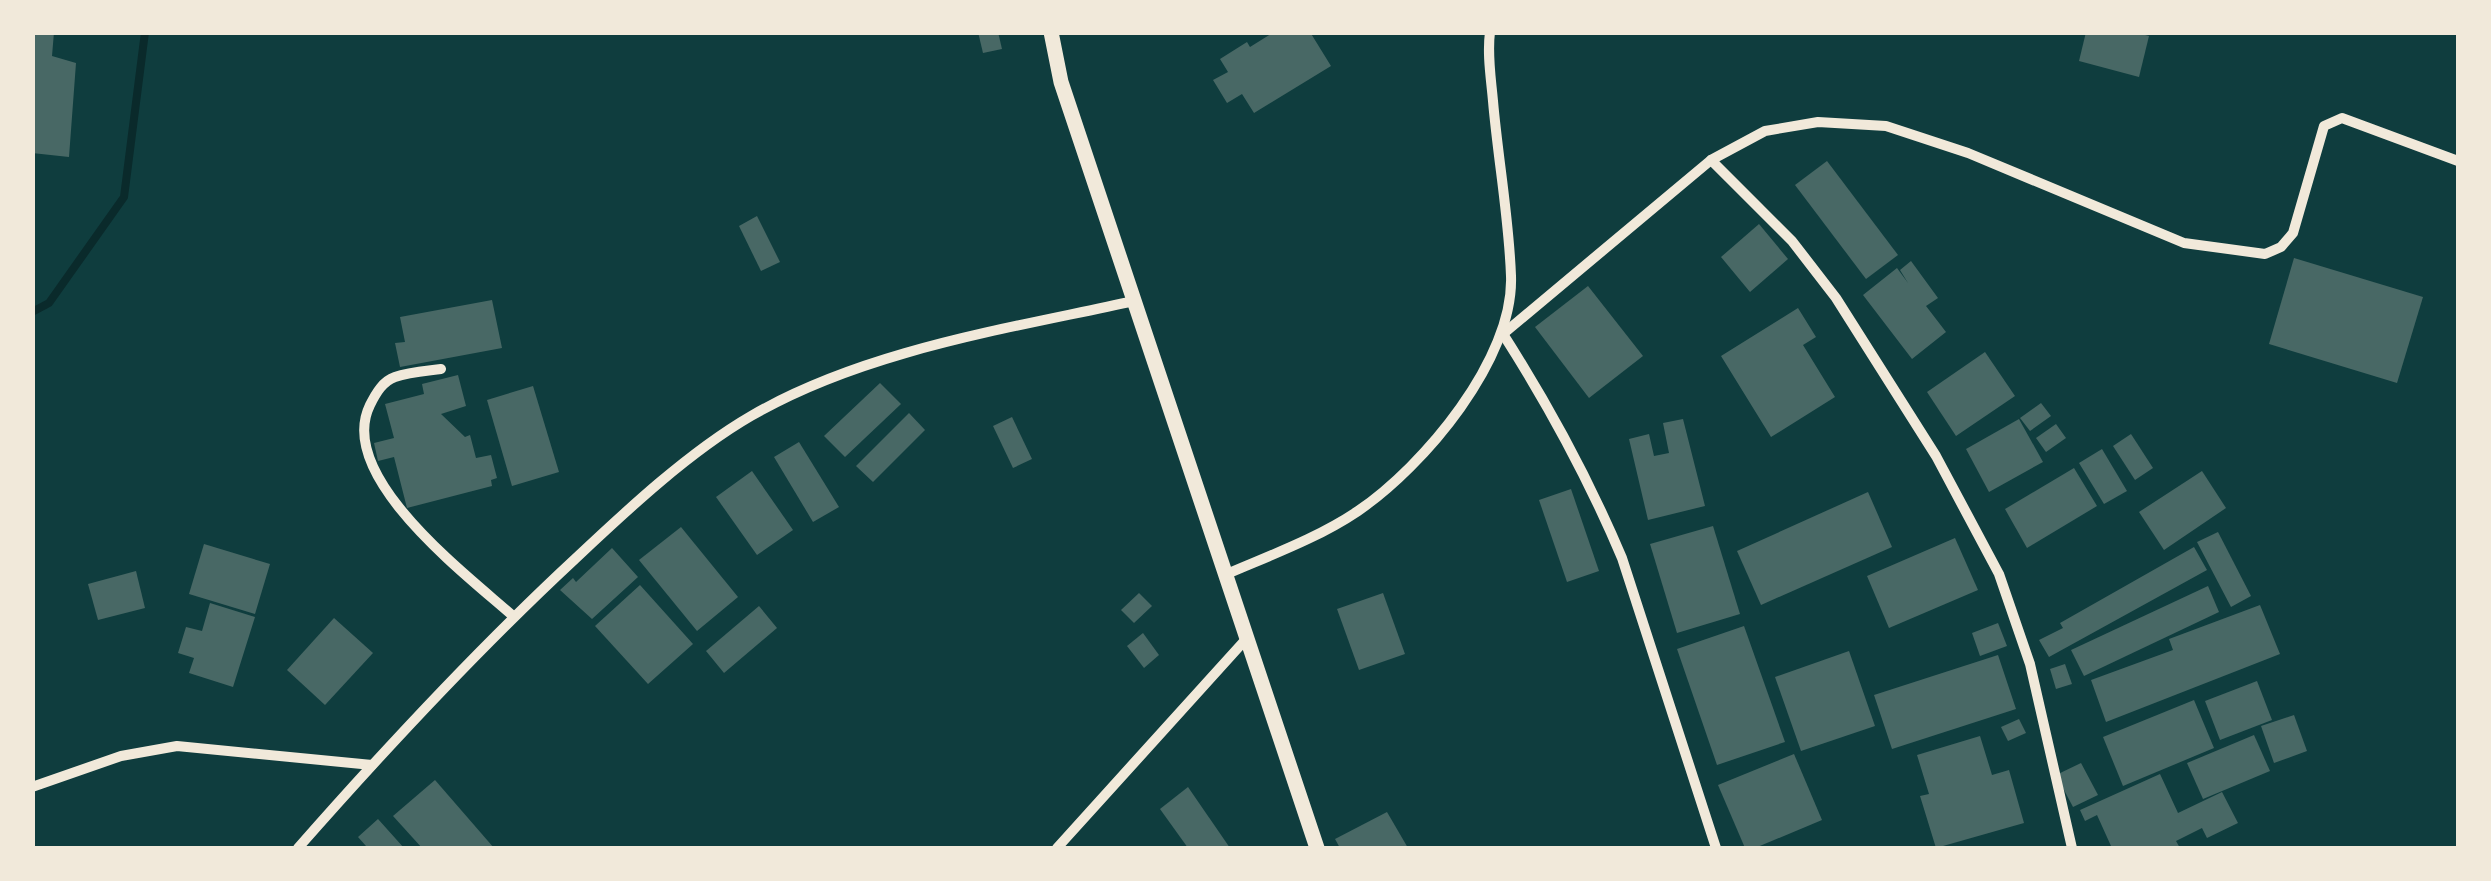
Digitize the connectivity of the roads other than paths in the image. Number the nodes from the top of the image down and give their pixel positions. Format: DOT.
graph roads {
  1 [pos="1052,32"];
  2 [pos="1490,32"];
  3 [pos="1711,160"];
  4 [pos="2458,161"];
  5 [pos="1134,301"];
  6 [pos="1503,334"];
  7 [pos="441,369"];
  8 [pos="1227,574"];
  9 [pos="514,616"];
  10 [pos="1247,638"];
  11 [pos="372,764"];
  12 [pos="32,787"];
  13 [pos="298,848"];
  14 [pos="1056,848"];
  15 [pos="1317,848"];
  16 [pos="1716,848"];
  17 [pos="2072,848"];
  1 -- 5 [label="main road"];
  2 -- 6 [label="street"];
  3 -- 4 [label="street"];
  3 -- 6 [label="street"];
  3 -- 17 [label="street"];
  5 -- 8 [label="main road"];
  5 -- 9 [label="street"];
  6 -- 8 [label="street"];
  6 -- 16 [label="street"];
  7 -- 9 [label="street"];
  8 -- 10 [label="main road"];
  9 -- 11 [label="street"];
  10 -- 14 [label="street"];
  10 -- 15 [label="main road"];
  11 -- 12 [label="street"];
  11 -- 13 [label="street"];
}
